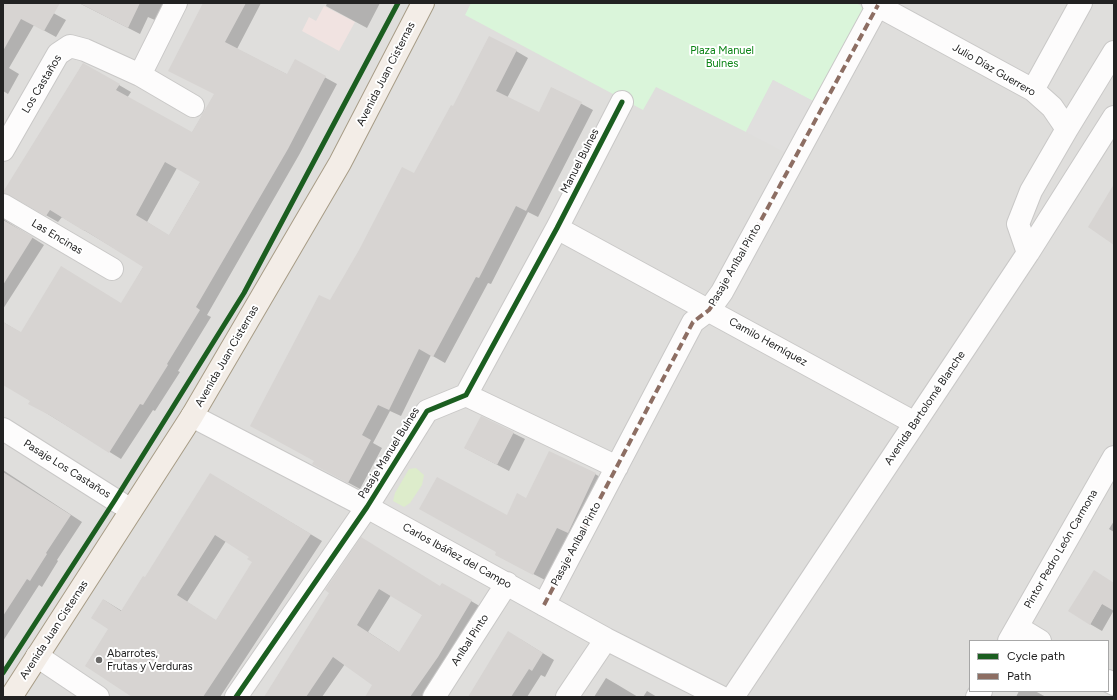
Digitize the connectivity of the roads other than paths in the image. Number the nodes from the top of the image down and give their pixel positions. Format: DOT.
graph roads {
  1 [pos="176,3"];
  2 [pos="423,3"];
  3 [pos="1081,3"];
  4 [pos="875,4"];
  5 [pos="1114,52"];
  6 [pos="140,75"];
  7 [pos="1033,90"];
  8 [pos="622,102"];
  9 [pos="193,106"];
  10 [pos="1114,117"];
  11 [pos="1067,129"];
  12 [pos="3,150"];
  13 [pos="3,205"];
  14 [pos="556,228"];
  15 [pos="1028,254"];
  16 [pos="112,270"];
  17 [pos="709,310"];
  18 [pos="466,395"];
  19 [pos="192,416"];
  20 [pos="915,423"];
  21 [pos="3,429"];
  22 [pos="1114,457"];
  23 [pos="616,467"];
  24 [pos="367,507"];
  25 [pos="131,510"];
  26 [pos="507,583"];
  27 [pos="544,604"];
  28 [pos="1013,634"];
  29 [pos="606,638"];
  30 [pos="1036,640"];
  31 [pos="37,656"];
  32 [pos="11,697"];
  33 [pos="98,697"];
  34 [pos="236,697"];
  35 [pos="434,697"];
  36 [pos="567,697"];
  37 [pos="721,697"];
  38 [pos="733,697"];
  1 -- 6 [label="street"];
  2 -- 19 [label="main road, Avenida Juan Cisternas"];
  3 -- 7 [label="street"];
  4 -- 7 [label="street, Julio Díaz Guerrero"];
  4 -- 17 [label="street, Pasaje Aníbal Pinto"];
  5 -- 11 [label="street"];
  6 -- 9 [label="street, Los Castaños"];
  6 -- 12 [label="street, Los Castaños"];
  7 -- 11 [label="street, Julio Díaz Guerrero"];
  8 -- 14 [label="street, Manuel Bulnes"];
  10 -- 15 [label="street, Avenida Bartolomé Blanche"];
  11 -- 15 [label="street"];
  13 -- 16 [label="street, Las Encinas"];
  14 -- 17 [label="street, Camilo Herníquez"];
  14 -- 18 [label="street"];
  15 -- 20 [label="street, Avenida Bartolomé Blanche"];
  17 -- 20 [label="street, Camilo Herníquez"];
  17 -- 23 [label="street, Pasaje Aníbal Pinto"];
  18 -- 23 [label="street"];
  18 -- 24 [label="street, Pasaje Manuel Bulnes"];
  19 -- 24 [label="street, Carlos Ibáñez del Campo"];
  19 -- 25 [label="main road, Avenida Juan Cisternas"];
  20 -- 38 [label="street, Avenida Bartolomé Blanche"];
  21 -- 25 [label="street, Pasaje Los Castaños"];
  22 -- 28 [label="street, Pintor Pedro León Carmona"];
  23 -- 27 [label="street, Pasaje Aníbal Pinto"];
  24 -- 26 [label="street, Carlos Ibáñez del Campo"];
  24 -- 34 [label="street, Pasaje Manuel Bulnes"];
  25 -- 31 [label="main road, Avenida Juan Cisternas"];
  26 -- 27 [label="street, Carlos Ibáñez del Campo"];
  26 -- 35 [label="street, Aníbal Pinto"];
  27 -- 29 [label="street, Carlos Ibáñez del Campo"];
  28 -- 30 [label="street"];
  29 -- 36 [label="street"];
  29 -- 37 [label="street, Carlos Ibáñez del Campo"];
  31 -- 32 [label="main road, Avenida Juan Cisternas"];
  31 -- 33 [label="street"];
}
